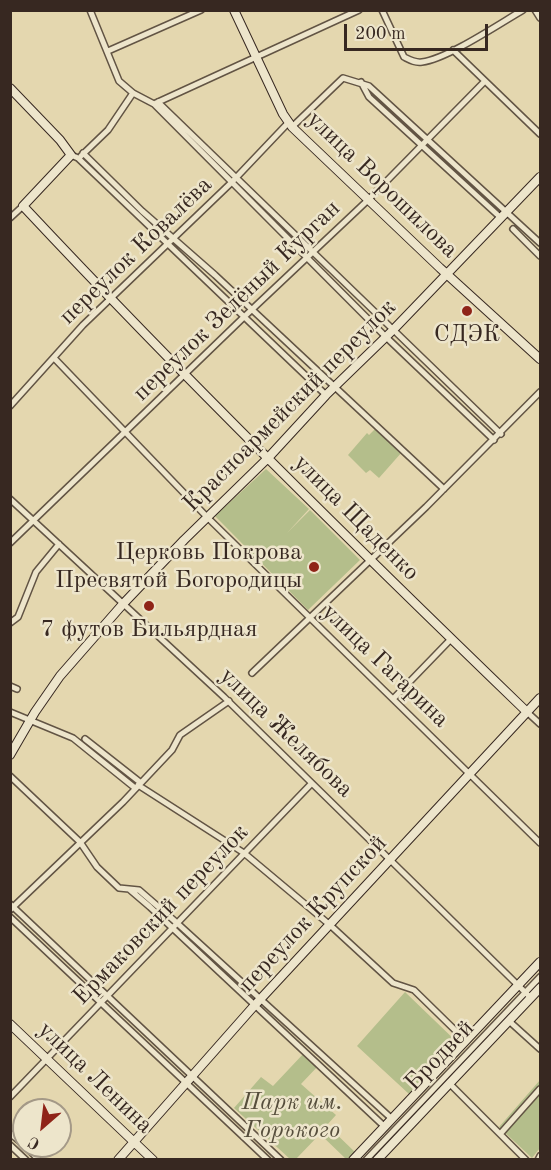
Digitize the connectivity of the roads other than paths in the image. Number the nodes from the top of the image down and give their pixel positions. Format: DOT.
graph roads {
  1 [pos="90,10"];
  2 [pos="201,10"];
  3 [pos="234,10"];
  4 [pos="359,10"];
  5 [pos="382,10"];
  6 [pos="523,10"];
  7 [pos="535,10"];
  8 [pos="540,18"];
  9 [pos="453,50"];
  10 [pos="108,51"];
  11 [pos="256,58"];
  12 [pos="485,81"];
  13 [pos="361,82"];
  14 [pos="10,88"];
  15 [pos="133,93"];
  16 [pos="156,103"];
  17 [pos="290,125"];
  18 [pos="540,134"];
  19 [pos="428,139"];
  20 [pos="421,146"];
  21 [pos="78,155"];
  22 [pos="540,177"];
  23 [pos="234,179"];
  24 [pos="368,200"];
  25 [pos="23,206"];
  26 [pos="508,212"];
  27 [pos="10,218"];
  28 [pos="501,219"];
  29 [pos="513,229"];
  30 [pos="174,238"];
  31 [pos="169,243"];
  32 [pos="540,243"];
  33 [pos="314,253"];
  34 [pos="540,256"];
  35 [pos="308,259"];
  36 [pos="447,274"];
  37 [pos="111,299"];
  38 [pos="251,310"];
  39 [pos="245,316"];
  40 [pos="393,330"];
  41 [pos="386,337"];
  42 [pos="55,358"];
  43 [pos="540,359"];
  44 [pos="185,375"];
  45 [pos="335,387"];
  46 [pos="540,392"];
  47 [pos="326,395"];
  48 [pos="10,406"];
  49 [pos="126,433"];
  50 [pos="501,434"];
  51 [pos="494,440"];
  52 [pos="268,458"];
  53 [pos="444,489"];
  54 [pos="10,499"];
  55 [pos="207,517"];
  56 [pos="34,521"];
  57 [pos="10,543"];
  58 [pos="59,544"];
  59 [pos="370,560"];
  60 [pos="123,604"];
  61 [pos="310,619"];
  62 [pos="10,623"];
  63 [pos="451,639"];
  64 [pos="252,674"];
  65 [pos="10,686"];
  66 [pos="17,689"];
  67 [pos="540,698"];
  68 [pos="393,699"];
  69 [pos="229,701"];
  70 [pos="10,712"];
  71 [pos="527,712"];
  72 [pos="30,721"];
  73 [pos="540,724"];
  74 [pos="85,739"];
  75 [pos="10,755"];
  76 [pos="470,775"];
  77 [pos="10,776"];
  78 [pos="311,784"];
  79 [pos="138,785"];
  80 [pos="80,842"];
  81 [pos="540,843"];
  82 [pos="244,853"];
  83 [pos="390,860"];
  84 [pos="129,890"];
  85 [pos="12,907"];
  86 [pos="10,917"];
  87 [pos="177,923"];
  88 [pos="330,925"];
  89 [pos="173,928"];
  90 [pos="540,962"];
  91 [pos="540,977"];
  92 [pos="518,985"];
  93 [pos="540,988"];
  94 [pos="528,995"];
  95 [pos="107,997"];
  96 [pos="257,1003"];
  97 [pos="101,1004"];
  98 [pos="509,1021"];
  99 [pos="10,1024"];
  100 [pos="460,1035"];
  101 [pos="540,1049"];
  102 [pos="47,1058"];
  103 [pos="189,1080"];
  104 [pos="449,1083"];
  105 [pos="540,1089"];
  106 [pos="10,1097"];
  107 [pos="392,1119"];
  108 [pos="385,1127"];
  109 [pos="501,1133"];
  110 [pos="134,1141"];
  111 [pos="10,1145"];
  112 [pos="26,1160"];
  113 [pos="118,1160"];
  114 [pos="153,1160"];
  115 [pos="268,1160"];
  116 [pos="281,1160"];
  117 [pos="353,1160"];
  118 [pos="366,1160"];
  119 [pos="377,1160"];
  120 [pos="526,1160"];
  1 -- 10 [label="street"];
  2 -- 10 [label="street"];
  3 -- 11 [label="street, улица Ворошилова"];
  4 -- 11 [label="street"];
  5 -- 9 [label="street"];
  6 -- 9 [label="street"];
  7 -- 8 [label="street"];
  9 -- 12 [label="street"];
  10 -- 15 [label="street"];
  11 -- 16 [label="street"];
  11 -- 17 [label="street, улица Ворошилова"];
  12 -- 18 [label="street"];
  12 -- 19 [label="street, переулок Зелёный Курган"];
  13 -- 17 [label="street, переулок Ковалёва"];
  13 -- 19 [label="street"];
  13 -- 20 [label="street"];
  14 -- 21 [label="street"];
  15 -- 16 [label="street"];
  15 -- 21 [label="street"];
  16 -- 23 [label="street"];
  17 -- 23 [label="street, переулок Ковалёва"];
  17 -- 24 [label="street, улица Ворошилова"];
  19 -- 20 [label="street, переулок Зелёный Курган"];
  19 -- 26 [label="street"];
  20 -- 24 [label="street, переулок Зелёный Курган"];
  20 -- 28 [label="street"];
  21 -- 25 [label="street"];
  21 -- 30 [label="street"];
  21 -- 31 [label="street"];
  22 -- 26 [label="street, Красноармейский переулок"];
  23 -- 30 [label="street, переулок Ковалёва"];
  23 -- 33 [label="street"];
  23 -- 35 [label="street"];
  24 -- 33 [label="street, переулок Зелёный Курган"];
  24 -- 36 [label="street, улица Ворошилова"];
  25 -- 27 [label="street"];
  25 -- 37 [label="street, улица Щаденко"];
  26 -- 28 [label="street, Красноармейский переулок"];
  26 -- 32 [label="street"];
  28 -- 36 [label="street, Красноармейский переулок"];
  29 -- 34 [label="street"];
  30 -- 31 [label="street, переулок Ковалёва"];
  30 -- 38 [label="street"];
  31 -- 37 [label="street, переулок Ковалёва"];
  31 -- 39 [label="street"];
  33 -- 35 [label="street, переулок Зелёный Курган"];
  33 -- 40 [label="street"];
  35 -- 38 [label="street, переулок Зелёный Курган"];
  35 -- 41 [label="street"];
  36 -- 40 [label="street, Красноармейский переулок"];
  36 -- 43 [label="street, улица Ворошилова"];
  37 -- 42 [label="street, переулок Ковалёва"];
  37 -- 44 [label="street, улица Щаденко"];
  38 -- 39 [label="street, переулок Зелёный Курган"];
  38 -- 45 [label="street"];
  39 -- 44 [label="street, переулок Зелёный Курган"];
  39 -- 47 [label="street"];
  40 -- 41 [label="street, Красноармейский переулок"];
  40 -- 50 [label="street"];
  41 -- 45 [label="street, Красноармейский переулок"];
  41 -- 51 [label="street"];
  42 -- 48 [label="street, переулок Ковалёва"];
  42 -- 49 [label="street, улица Гагарина"];
  44 -- 49 [label="street, переулок Зелёный Курган"];
  44 -- 52 [label="street, улица Щаденко"];
  45 -- 47 [label="street, Красноармейский переулок"];
  45 -- 53 [label="street"];
  46 -- 50 [label="street"];
  47 -- 52 [label="street, Красноармейский переулок"];
  49 -- 55 [label="street, улица Гагарина"];
  49 -- 56 [label="street, переулок Зелёный Курган"];
  50 -- 51 [label="street"];
  51 -- 53 [label="street"];
  52 -- 55 [label="street, Красноармейский переулок"];
  52 -- 59 [label="street, улица Щаденко"];
  53 -- 59 [label="street"];
  54 -- 56 [label="street, улица Желябова"];
  55 -- 60 [label="street, Красноармейский переулок"];
  55 -- 61 [label="street, улица Гагарина"];
  56 -- 57 [label="street, переулок Зелёный Курган"];
  56 -- 58 [label="street, улица Желябова"];
  58 -- 60 [label="street, улица Желябова"];
  58 -- 62 [label="street"];
  59 -- 61 [label="street"];
  59 -- 63 [label="street, улица Щаденко"];
  60 -- 69 [label="street, улица Желябова"];
  60 -- 72 [label="street, Красноармейский переулок"];
  61 -- 64 [label="street"];
  61 -- 68 [label="street, улица Гагарина"];
  63 -- 68 [label="street"];
  63 -- 71 [label="street, улица Щаденко"];
  65 -- 66 [label="street"];
  67 -- 71 [label="street, переулок Крупской"];
  68 -- 76 [label="street, улица Гагарина"];
  69 -- 78 [label="street, улица Желябова"];
  69 -- 79 [label="street"];
  70 -- 72 [label="street"];
  71 -- 73 [label="street, улица Щаденко"];
  71 -- 76 [label="street, переулок Крупской"];
  72 -- 75 [label="street, Красноармейский переулок"];
  72 -- 79 [label="street"];
  74 -- 79 [label="street"];
  76 -- 81 [label="street, улица Гагарина"];
  76 -- 83 [label="street, переулок Крупской"];
  77 -- 80 [label="street"];
  78 -- 82 [label="street, Ермаковский переулок"];
  78 -- 83 [label="street, улица Желябова"];
  79 -- 80 [label="street"];
  79 -- 82 [label="street"];
  80 -- 84 [label="street"];
  80 -- 85 [label="street"];
  82 -- 87 [label="street, Ермаковский переулок"];
  82 -- 88 [label="street"];
  83 -- 88 [label="street, переулок Крупской"];
  83 -- 92 [label="street, улица Желябова"];
  84 -- 87 [label="street"];
  84 -- 89 [label="street"];
  85 -- 95 [label="street"];
  86 -- 97 [label="street"];
  87 -- 89 [label="street, Ермаковский переулок"];
  87 -- 96 [label="street"];
  88 -- 96 [label="street, переулок Крупской"];
  88 -- 100 [label="street"];
  89 -- 95 [label="street, Ермаковский переулок"];
  89 -- 96 [label="street"];
  90 -- 92 [label="street"];
  91 -- 94 [label="street, Бродвей"];
  92 -- 94 [label="street, улица Желябова"];
  92 -- 107 [label="street"];
  93 -- 94 [label="street"];
  94 -- 98 [label="street"];
  94 -- 118 [label="street, Бродвей"];
  95 -- 97 [label="street, Ермаковский переулок"];
  95 -- 103 [label="street"];
  96 -- 103 [label="street, переулок Крупской"];
  96 -- 107 [label="street"];
  96 -- 108 [label="street"];
  97 -- 102 [label="street, Ермаковский переулок"];
  97 -- 103 [label="street"];
  98 -- 101 [label="street"];
  98 -- 104 [label="street"];
  99 -- 102 [label="street, улица Ленина"];
  102 -- 106 [label="street, Ермаковский переулок"];
  102 -- 110 [label="street, улица Ленина"];
  103 -- 110 [label="street, переулок Крупской"];
  103 -- 115 [label="street"];
  103 -- 116 [label="street"];
  104 -- 109 [label="street"];
  104 -- 119 [label="street"];
  105 -- 109 [label="street"];
  107 -- 108 [label="street"];
  108 -- 117 [label="street"];
  109 -- 120 [label="street"];
  110 -- 113 [label="street, переулок Крупской"];
  110 -- 114 [label="street, улица Ленина"];
  111 -- 112 [label="street"];
}
